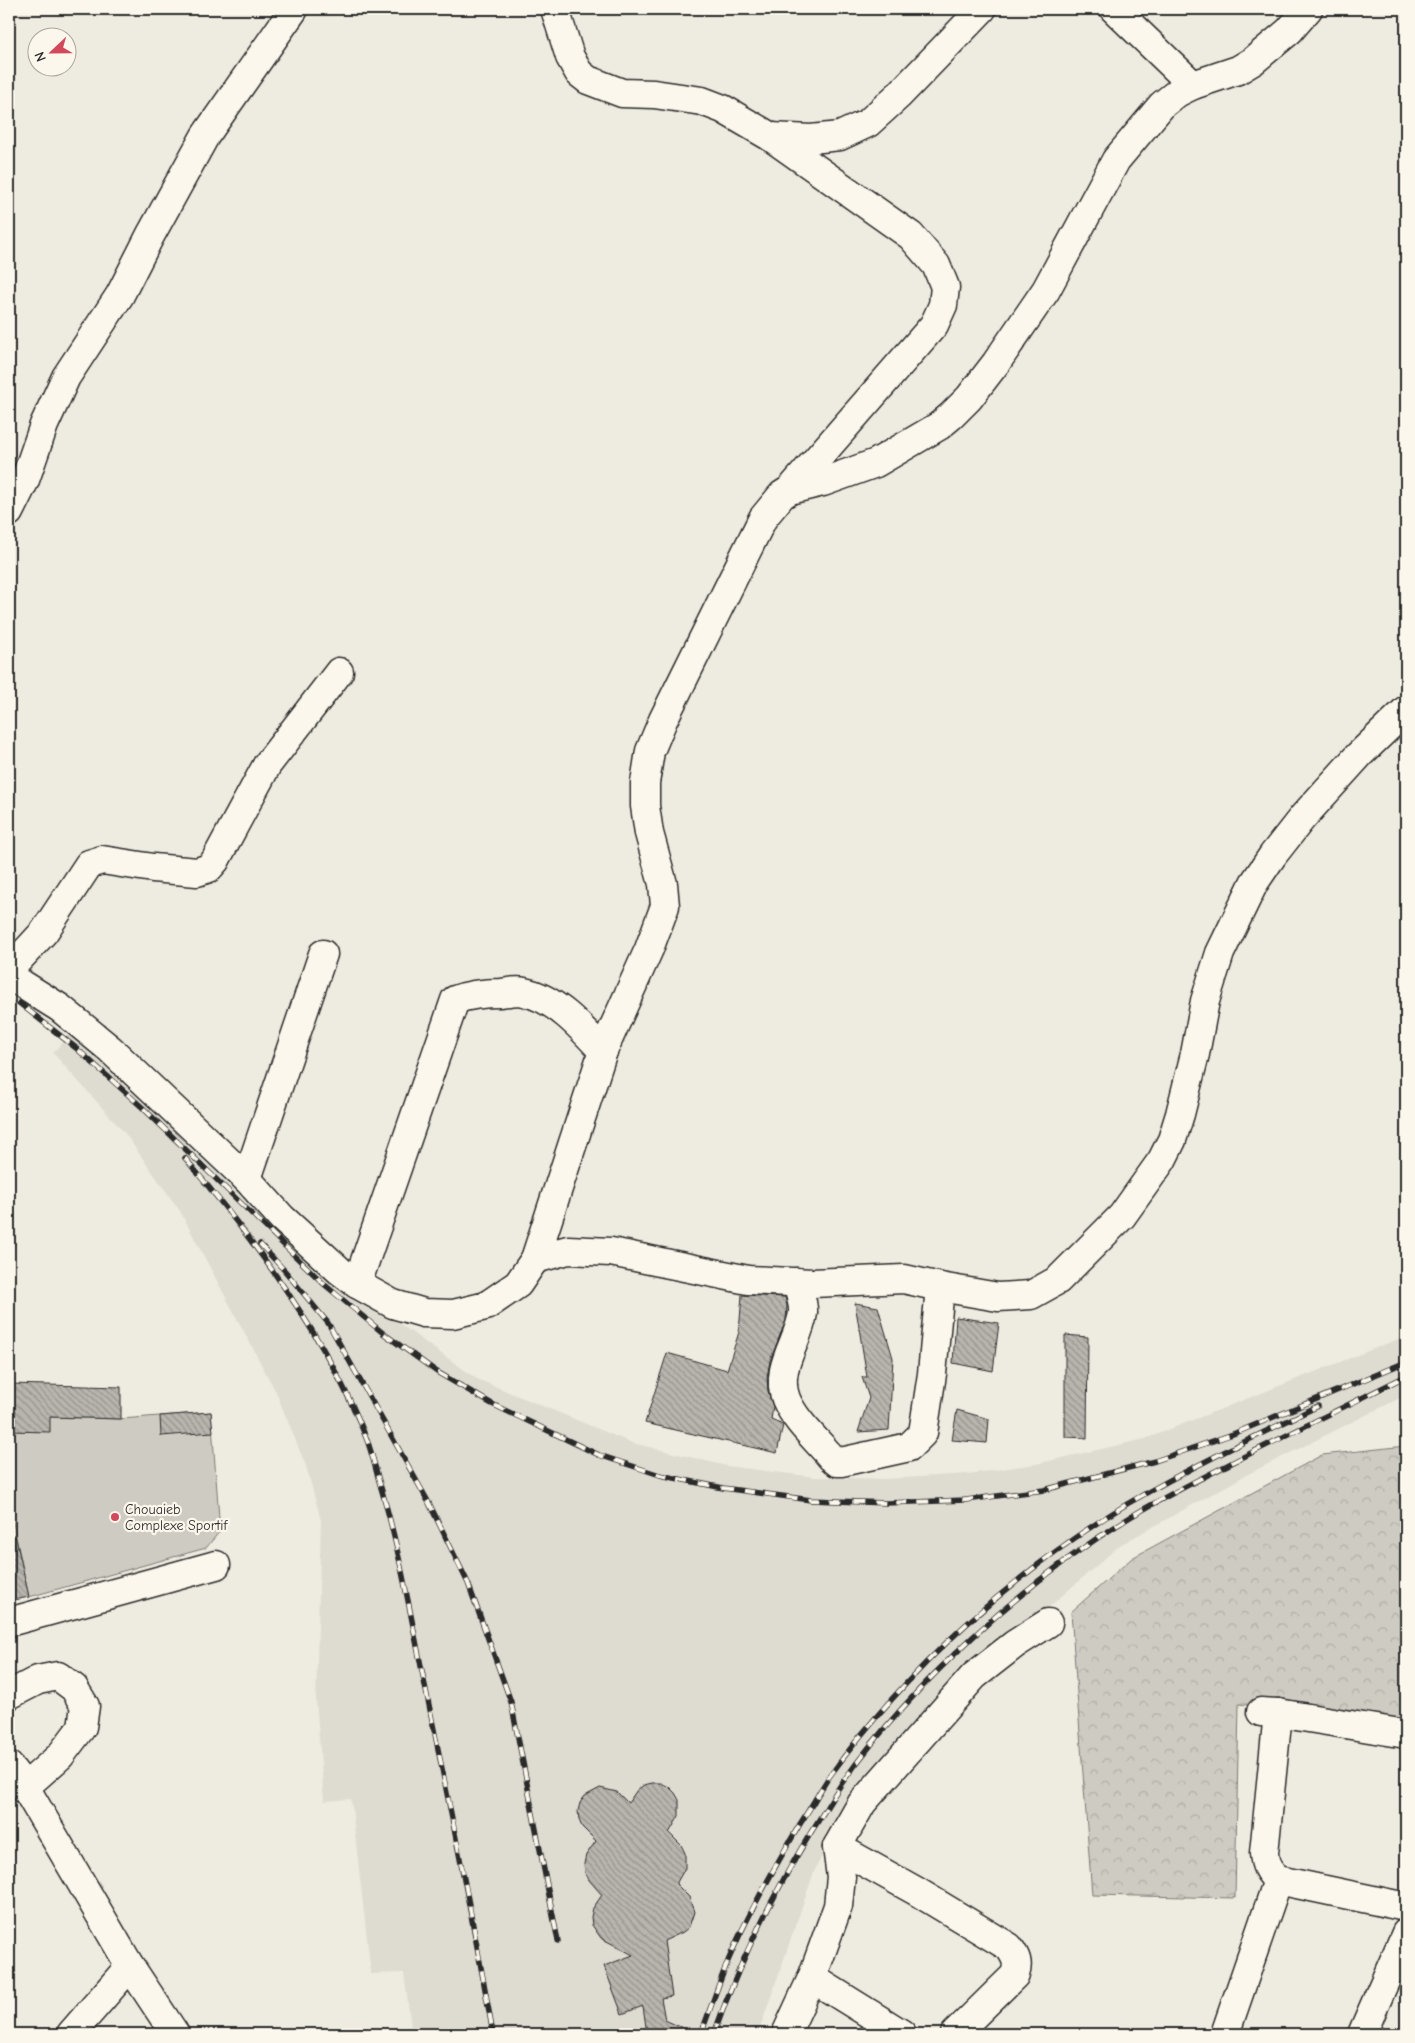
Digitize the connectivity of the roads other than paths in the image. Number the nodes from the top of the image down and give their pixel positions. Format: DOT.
graph roads {
  1 [pos="294,9"];
  2 [pos="555,9"];
  3 [pos="982,9"];
  4 [pos="1114,9"];
  5 [pos="1308,9"];
  6 [pos="1193,85"];
  7 [pos="771,137"];
  8 [pos="790,490"];
  9 [pos="9,512"];
  10 [pos="339,672"];
  11 [pos="1406,710"];
  12 [pos="323,954"];
  13 [pos="9,970"];
  14 [pos="9,976"];
  15 [pos="603,1051"];
  16 [pos="247,1178"];
  17 [pos="535,1259"];
  18 [pos="797,1282"];
  19 [pos="358,1284"];
  20 [pos="940,1287"];
  21 [pos="216,1565"];
  22 [pos="9,1622"];
  23 [pos="1048,1623"];
  24 [pos="9,1695"];
  25 [pos="1406,1734"];
  26 [pos="17,1776"];
  27 [pos="837,1847"];
  28 [pos="1278,1880"];
  29 [pos="1406,1907"];
  30 [pos="1406,1933"];
  31 [pos="130,1966"];
  32 [pos="812,1978"];
  33 [pos="71,2034"];
  34 [pos="175,2034"];
  35 [pos="786,2034"];
  36 [pos="902,2034"];
  37 [pos="955,2034"];
  38 [pos="1225,2034"];
  39 [pos="1362,2034"];
  1 -- 9 [label="street"];
  2 -- 7 [label="street"];
  3 -- 7 [label="street"];
  4 -- 6 [label="street"];
  5 -- 6 [label="street"];
  6 -- 8 [label="street"];
  7 -- 8 [label="street"];
  8 -- 15 [label="street"];
  10 -- 13 [label="street"];
  11 -- 20 [label="street"];
  12 -- 16 [label="street"];
  14 -- 16 [label="street"];
  15 -- 17 [label="street"];
  15 -- 19 [label="street"];
  16 -- 19 [label="street"];
  17 -- 18 [label="street"];
  17 -- 19 [label="street"];
  18 -- 20 [label="street"];
  18 -- 20 [label="street"];
  21 -- 22 [label="street"];
  23 -- 27 [label="street"];
  24 -- 26 [label="street"];
  25 -- 28 [label="street"];
  26 -- 31 [label="street"];
  27 -- 32 [label="street"];
  27 -- 37 [label="street"];
  28 -- 29 [label="street"];
  28 -- 38 [label="street"];
  30 -- 39 [label="street"];
  31 -- 33 [label="street"];
  31 -- 34 [label="street"];
  32 -- 35 [label="street"];
  32 -- 36 [label="street"];
}
